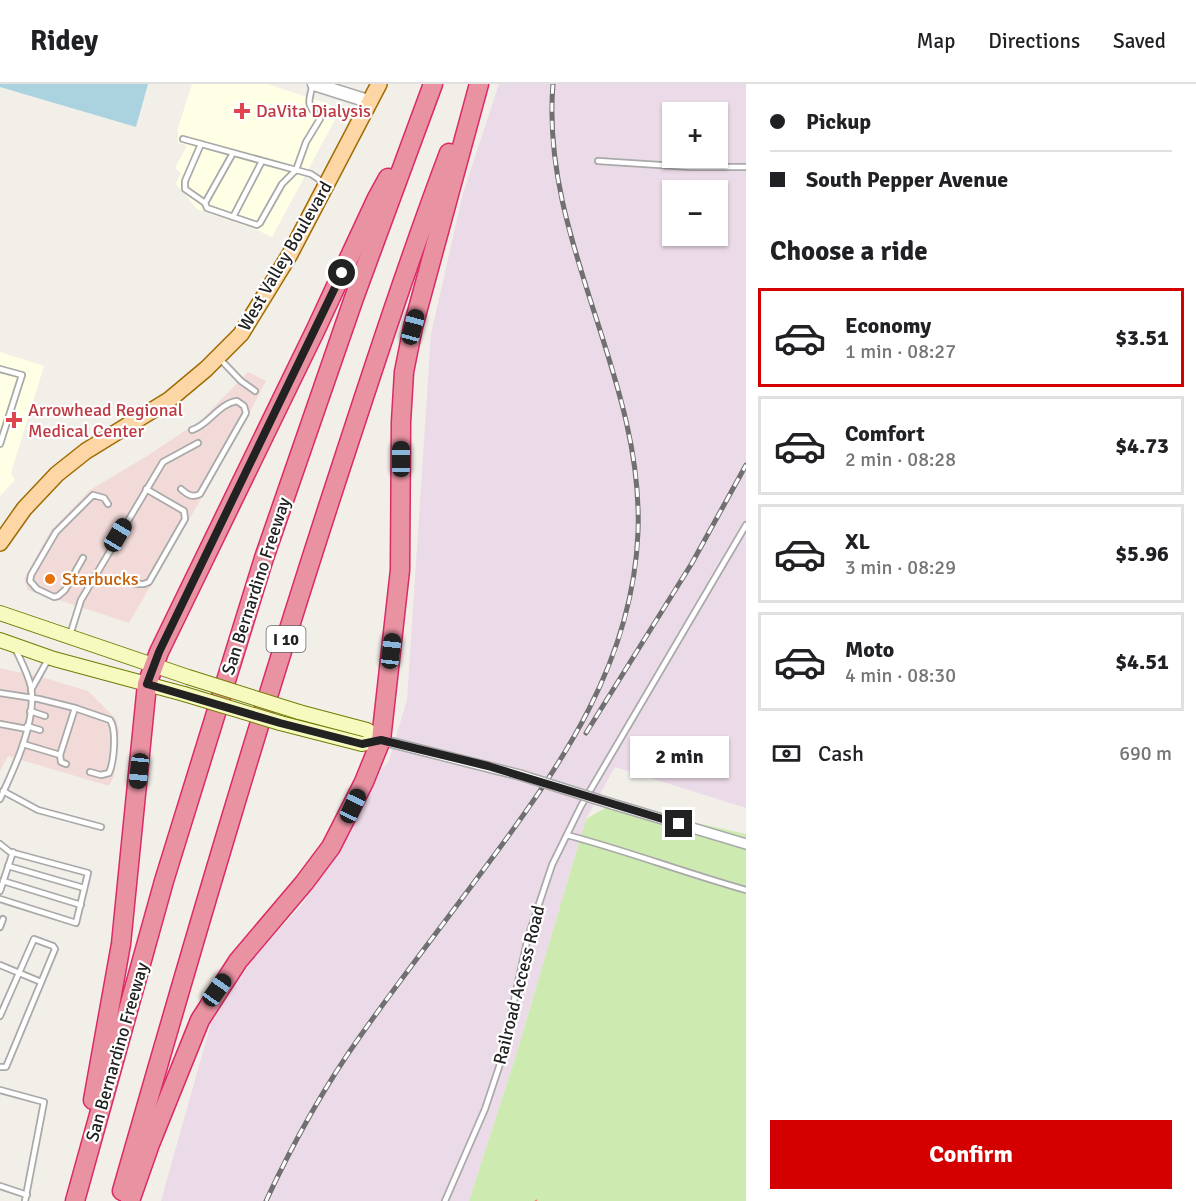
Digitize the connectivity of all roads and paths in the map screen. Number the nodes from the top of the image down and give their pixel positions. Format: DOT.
graph roads {
  1 [pos="314,84"];
  2 [pos="379,84"];
  3 [pos="433,84"];
  4 [pos="477,84"];
  5 [pos="371,102"];
  6 [pos="183,139"];
  7 [pos="411,141"];
  8 [pos="201,144"];
  9 [pos="233,153"];
  10 [pos="262,161"];
  11 [pos="598,161"];
  12 [pos="746,167"];
  13 [pos="296,170"];
  14 [pos="327,184"];
  15 [pos="204,203"];
  16 [pos="234,217"];
  17 [pos="218,357"];
  18 [pos="0,369"];
  19 [pos="255,391"];
  20 [pos="192,430"];
  21 [pos="198,443"];
  22 [pos="0,444"];
  23 [pos="146,489"];
  24 [pos="181,489"];
  25 [pos="108,504"];
  26 [pos="746,525"];
  27 [pos="0,543"];
  28 [pos="83,558"];
  29 [pos="136,584"];
  30 [pos="0,613"];
  31 [pos="69,638"];
  32 [pos="0,640"];
  33 [pos="14,646"];
  34 [pos="54,659"];
  35 [pos="154,665"];
  36 [pos="147,684"];
  37 [pos="31,690"];
  38 [pos="0,693"];
  39 [pos="31,698"];
  40 [pos="75,708"];
  41 [pos="30,711"];
  42 [pos="45,716"];
  43 [pos="0,724"];
  44 [pos="27,728"];
  45 [pos="40,730"];
  46 [pos="381,740"];
  47 [pos="23,744"];
  48 [pos="60,755"];
  49 [pos="66,765"];
  50 [pos="90,772"];
  51 [pos="3,791"];
  52 [pos="0,799"];
  53 [pos="101,826"];
  54 [pos="567,835"];
  55 [pos="0,844"];
  56 [pos="746,844"];
  57 [pos="13,852"];
  58 [pos="8,866"];
  59 [pos="3,881"];
  60 [pos="84,888"];
  61 [pos="746,890"];
  62 [pos="0,891"];
  63 [pos="0,899"];
  64 [pos="81,905"];
  65 [pos="3,919"];
  66 [pos="0,927"];
  67 [pos="0,965"];
  68 [pos="19,973"];
  69 [pos="41,982"];
  70 [pos="0,1016"];
  71 [pos="0,1067"];
  72 [pos="0,1090"];
  73 [pos="0,1186"];
  74 [pos="26,1198"];
  75 [pos="75,1201"];
  76 [pos="119,1201"];
  77 [pos="130,1201"];
  78 [pos="445,1201"];
  1 -- 5 [label="street"];
  1 -- 13 [label="lane"];
  2 -- 5 [label="main road, West Valley Boulevard"];
  3 -- 7 [label="highway, San Bernardino Freeway / I 10"];
  4 -- 46 [label="highway"];
  4 -- 76 [label="highway, I 10"];
  5 -- 14 [label="main road, West Valley Boulevard"];
  6 -- 8 [label="lane"];
  7 -- 35 [label="highway"];
  7 -- 75 [label="highway, San Bernardino Freeway / I 10"];
  8 -- 9 [label="lane"];
  8 -- 15 [label="lane"];
  9 -- 10 [label="lane"];
  9 -- 15 [label="lane"];
  10 -- 13 [label="lane"];
  10 -- 16 [label="lane"];
  11 -- 12 [label="lane"];
  13 -- 14 [label="lane"];
  13 -- 16 [label="lane"];
  14 -- 17 [label="main road, West Valley Boulevard"];
  15 -- 16 [label="lane"];
  17 -- 19 [label="lane"];
  17 -- 27 [label="main road, West Valley Boulevard"];
  18 -- 22 [label="lane"];
  20 -- 24 [label="lane"];
  21 -- 23 [label="lane"];
  23 -- 29 [label="lane"];
  23 -- 31 [label="lane"];
  25 -- 28 [label="lane"];
  26 -- 54 [label="lane, Railroad Access Road"];
  30 -- 31 [label="main road"];
  31 -- 35 [label="main road"];
  32 -- 33 [label="main road"];
  33 -- 34 [label="main road"];
  33 -- 37 [label="lane"];
  34 -- 36 [label="main road"];
  34 -- 37 [label="lane"];
  35 -- 36 [label="highway"];
  35 -- 46 [label="main road, bridge"];
  36 -- 46 [label="main road, bridge"];
  36 -- 75 [label="highway"];
  37 -- 39 [label="lane"];
  38 -- 39 [label="lane"];
  39 -- 40 [label="lane"];
  39 -- 41 [label="lane"];
  40 -- 48 [label="lane"];
  40 -- 50 [label="lane"];
  41 -- 42 [label="lane"];
  41 -- 44 [label="lane"];
  43 -- 44 [label="lane"];
  44 -- 45 [label="lane"];
  44 -- 47 [label="lane"];
  46 -- 56 [label="street, bridge"];
  46 -- 77 [label="highway"];
  47 -- 48 [label="lane"];
  47 -- 51 [label="lane"];
  48 -- 49 [label="lane"];
  51 -- 52 [label="lane"];
  51 -- 53 [label="lane"];
  54 -- 61 [label="lane"];
  54 -- 78 [label="lane, Railroad Access Road"];
  55 -- 57 [label="lane"];
  57 -- 58 [label="lane"];
  57 -- 60 [label="lane"];
  58 -- 59 [label="lane"];
  58 -- 60 [label="lane"];
  59 -- 62 [label="lane"];
  59 -- 64 [label="lane"];
  60 -- 64 [label="lane"];
  63 -- 64 [label="lane"];
  65 -- 66 [label="lane"];
  67 -- 68 [label="lane"];
  68 -- 69 [label="lane"];
  68 -- 69 [label="lane"];
  68 -- 70 [label="lane"];
  69 -- 71 [label="lane"];
  72 -- 74 [label="lane"];
  73 -- 74 [label="lane"];
}
